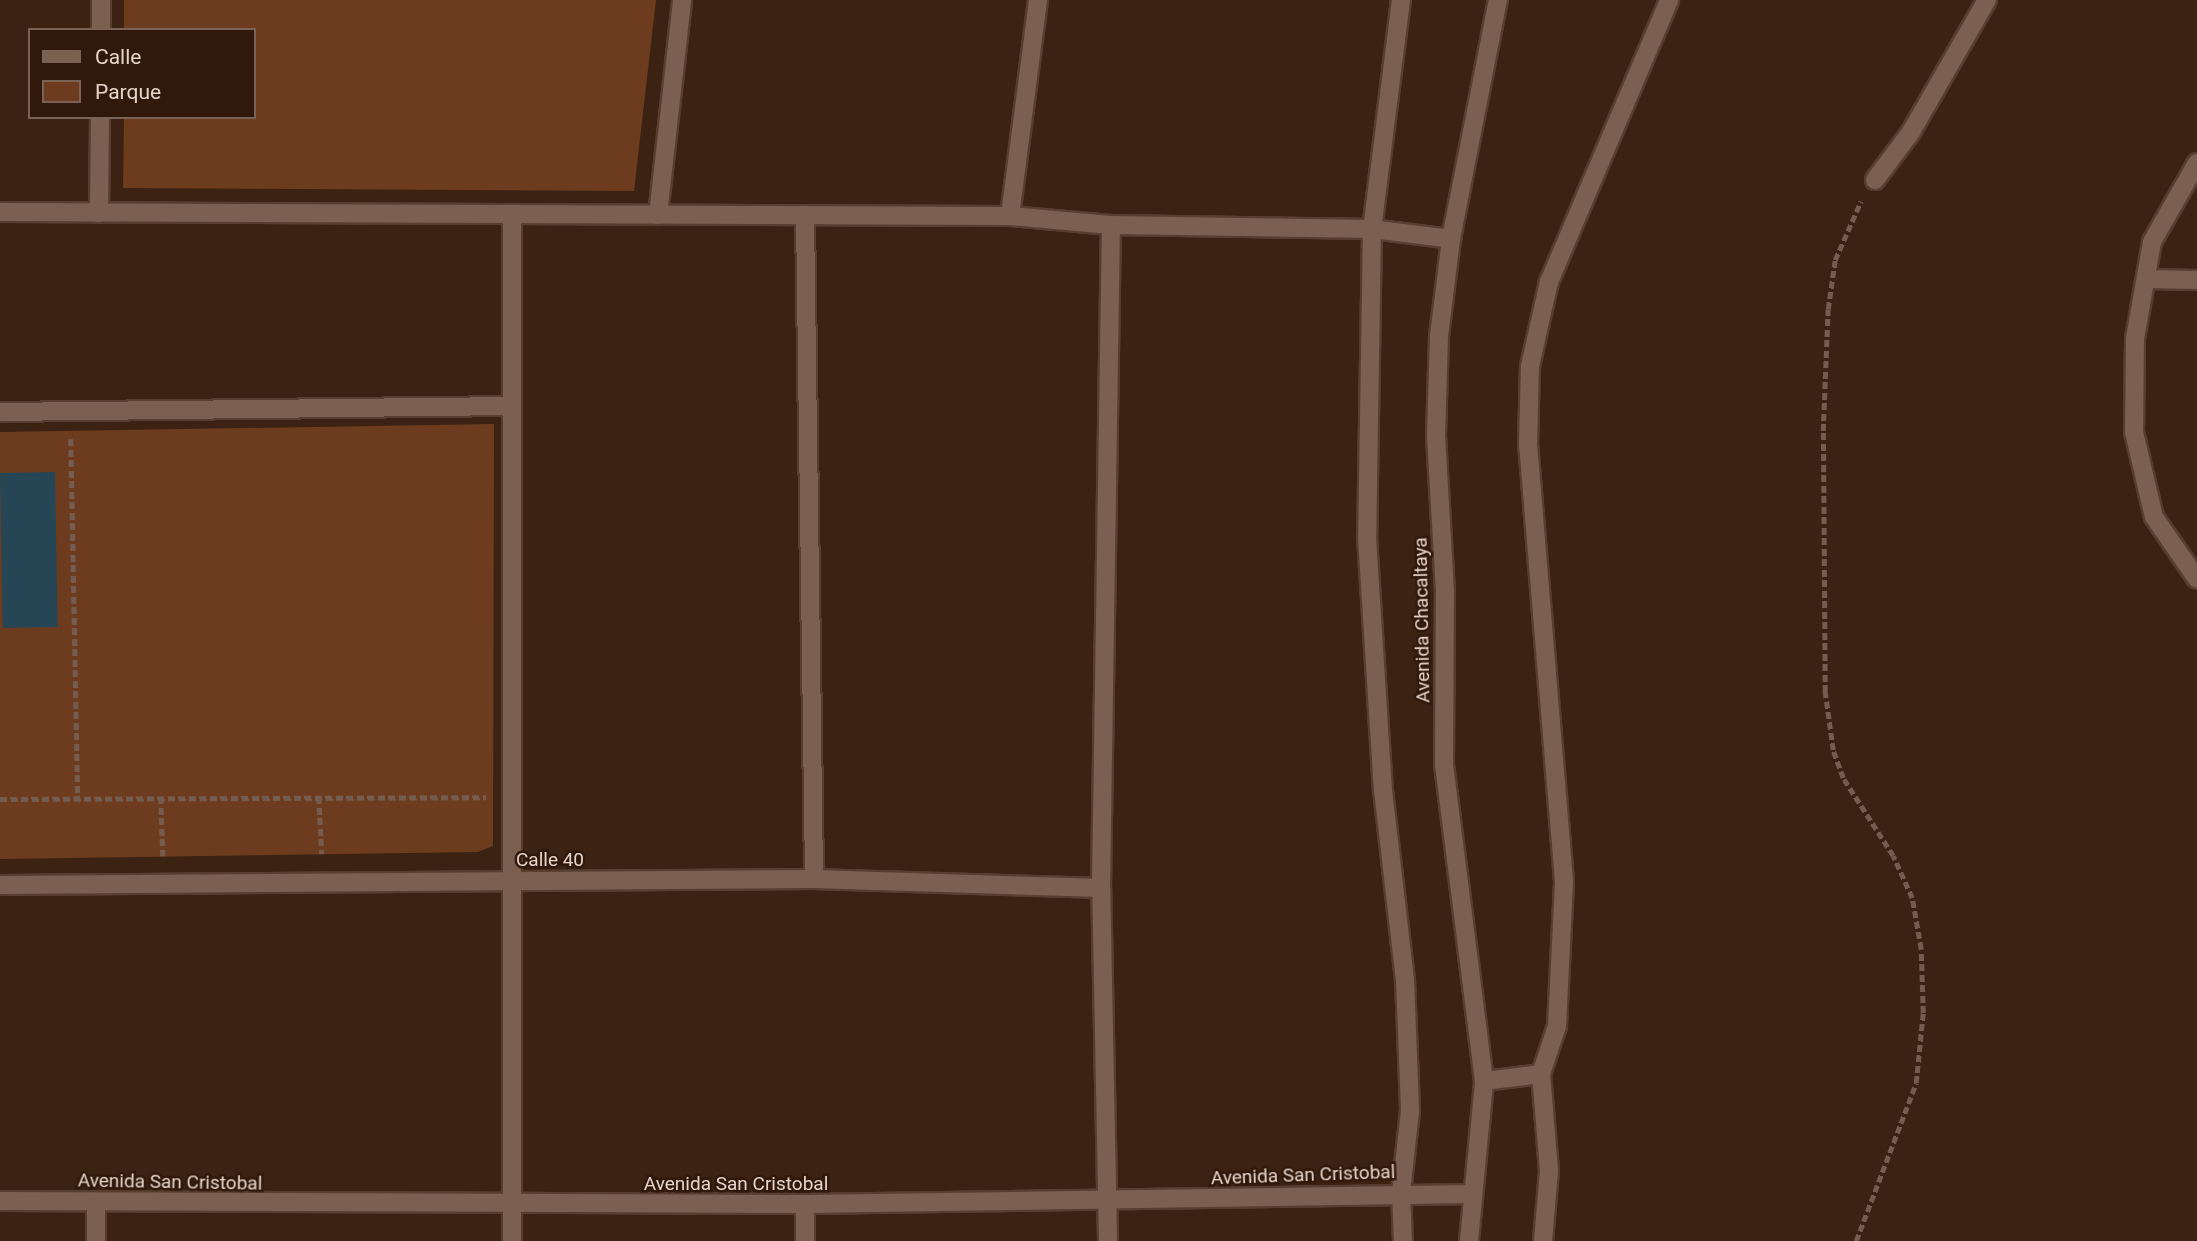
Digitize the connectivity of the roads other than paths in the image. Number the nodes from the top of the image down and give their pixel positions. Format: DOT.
graph roads {
  1 [pos="101,0"];
  2 [pos="682,0"];
  3 [pos="1038,0"];
  4 [pos="1401,0"];
  5 [pos="1498,0"];
  6 [pos="1669,0"];
  7 [pos="1987,0"];
  8 [pos="101,28"];
  9 [pos="100,119"];
  10 [pos="2197,163"];
  11 [pos="1874,180"];
  12 [pos="0,212"];
  13 [pos="99,213"];
  14 [pos="512,214"];
  15 [pos="658,215"];
  16 [pos="805,215"];
  17 [pos="1010,216"];
  18 [pos="1111,225"];
  19 [pos="1372,229"];
  20 [pos="1451,239"];
  21 [pos="2146,279"];
  22 [pos="2197,280"];
  23 [pos="512,406"];
  24 [pos="0,412"];
  25 [pos="2197,579"];
  26 [pos="814,879"];
  27 [pos="512,882"];
  28 [pos="0,885"];
  29 [pos="1101,888"];
  30 [pos="1541,1074"];
  31 [pos="1484,1081"];
  32 [pos="1401,1192"];
  33 [pos="1473,1194"];
  34 [pos="0,1201"];
  35 [pos="96,1202"];
  36 [pos="1108,1202"];
  37 [pos="805,1205"];
  38 [pos="512,1206"];
  39 [pos="96,1241"];
  40 [pos="512,1241"];
  41 [pos="805,1241"];
  42 [pos="1108,1241"];
  43 [pos="1404,1241"];
  44 [pos="1469,1241"];
  45 [pos="1543,1241"];
  1 -- 8 [label="street"];
  2 -- 15 [label="street"];
  3 -- 17 [label="street"];
  4 -- 19 [label="street"];
  5 -- 20 [label="street, Avenida Chacaltaya"];
  6 -- 30 [label="street"];
  7 -- 11 [label="street"];
  9 -- 13 [label="street"];
  10 -- 21 [label="street"];
  12 -- 13 [label="street"];
  13 -- 14 [label="street"];
  14 -- 15 [label="street"];
  14 -- 23 [label="street"];
  15 -- 16 [label="street"];
  16 -- 17 [label="street"];
  16 -- 26 [label="street"];
  17 -- 18 [label="street"];
  18 -- 19 [label="street"];
  18 -- 29 [label="street"];
  19 -- 20 [label="street"];
  19 -- 32 [label="street"];
  20 -- 31 [label="street, Avenida Chacaltaya"];
  21 -- 22 [label="street"];
  21 -- 25 [label="street"];
  23 -- 24 [label="street"];
  23 -- 27 [label="street"];
  26 -- 27 [label="street, Calle 40"];
  26 -- 29 [label="street, Calle 40"];
  27 -- 28 [label="street, Calle 40"];
  27 -- 38 [label="street"];
  29 -- 36 [label="street"];
  30 -- 31 [label="street"];
  30 -- 45 [label="street"];
  31 -- 33 [label="street, Avenida Chacaltaya"];
  32 -- 33 [label="street, Avenida San Cristobal"];
  32 -- 36 [label="street, Avenida San Cristobal"];
  32 -- 43 [label="street"];
  33 -- 44 [label="street, Avenida Chacaltaya"];
  34 -- 35 [label="street, Avenida San Cristobal"];
  35 -- 38 [label="street, Avenida San Cristobal"];
  35 -- 39 [label="street"];
  36 -- 37 [label="street, Avenida San Cristobal"];
  36 -- 42 [label="street"];
  37 -- 38 [label="street, Avenida San Cristobal"];
  37 -- 41 [label="street"];
  38 -- 40 [label="street"];
}
